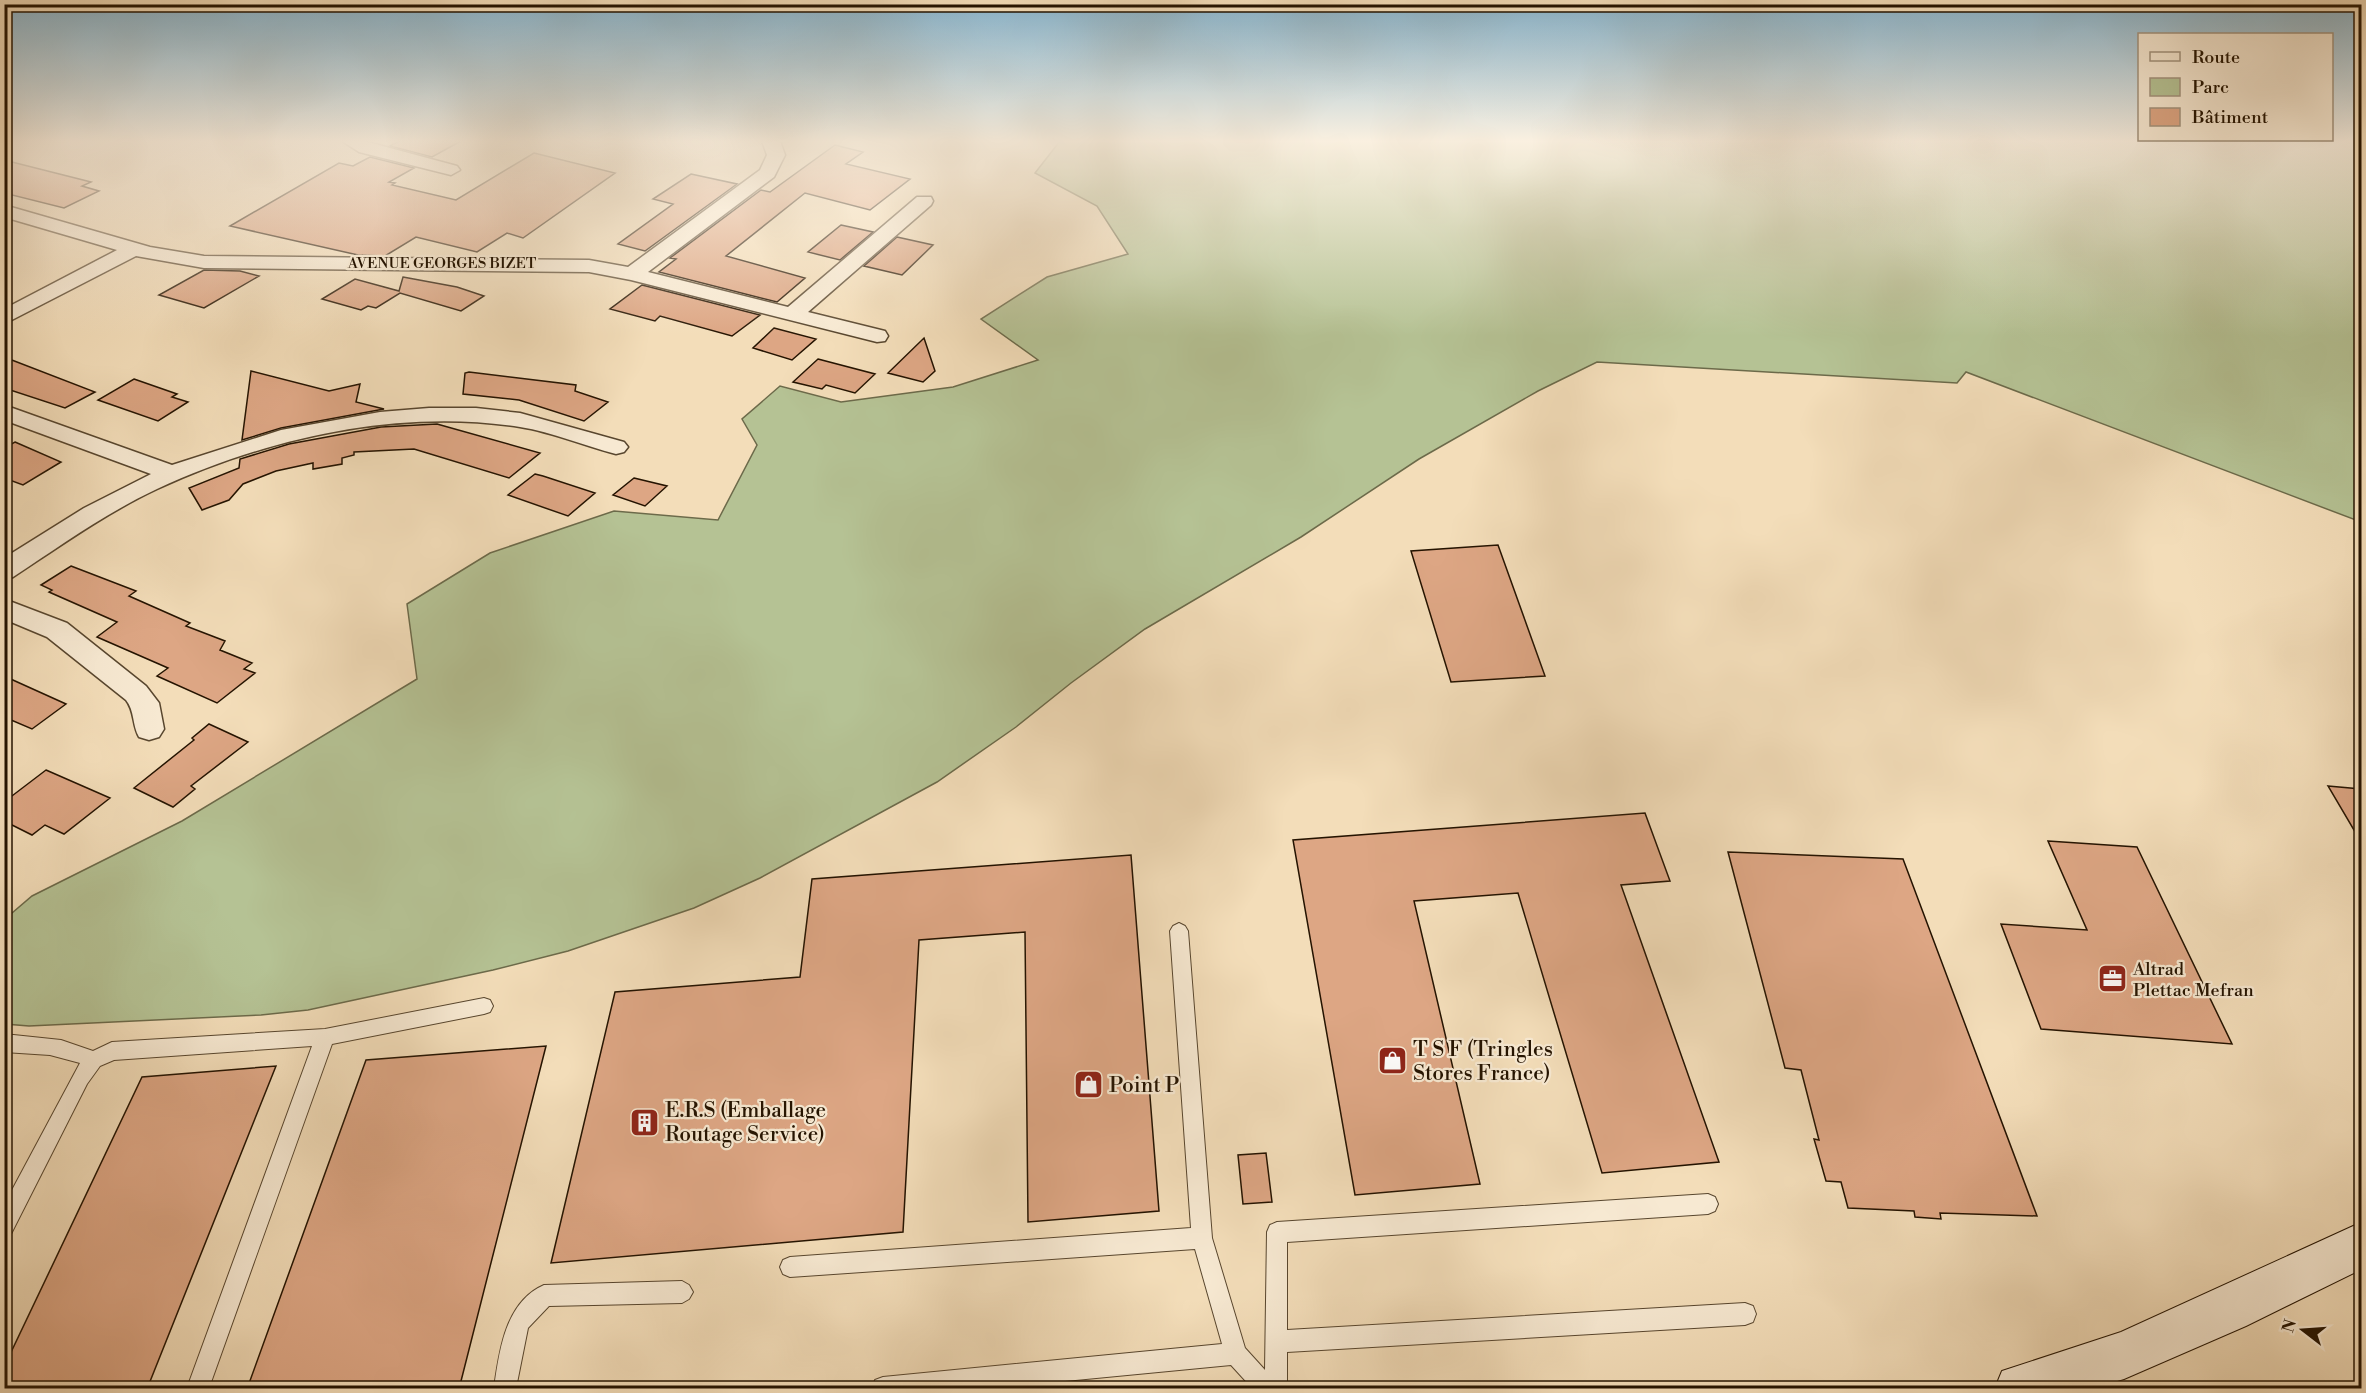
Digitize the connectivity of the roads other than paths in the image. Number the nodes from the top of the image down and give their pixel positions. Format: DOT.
graph roads {
  1 [pos="724,206"];
  2 [pos="918,206"];
  3 [pos="4,211"];
  4 [pos="134,249"];
  5 [pos="632,274"];
  6 [pos="793,314"];
  7 [pos="4,318"];
  8 [pos="877,336"];
  9 [pos="4,412"];
  10 [pos="616,447"];
  11 [pos="172,473"];
  12 [pos="4,571"];
  13 [pos="4,608"];
  14 [pos="149,729"];
  15 [pos="1179,931"];
  16 [pos="484,1006"];
  17 [pos="325,1036"];
  18 [pos="4,1043"];
  19 [pos="93,1059"];
  20 [pos="1708,1204"];
  21 [pos="4,1227"];
  22 [pos="1202,1238"];
  23 [pos="2361,1245"];
  24 [pos="790,1267"];
  25 [pos="682,1292"];
  26 [pos="1745,1314"];
  27 [pos="1275,1342"];
  28 [pos="1236,1354"];
  29 [pos="198,1389"];
  30 [pos="505,1389"];
  31 [pos="883,1389"];
  32 [pos="1266,1389"];
  33 [pos="1276,1389"];
  34 [pos="2019,1389"];
  1 -- 5 [label="street"];
  2 -- 6 [label="street"];
  3 -- 4 [label="street, AVENUE GEORGES BIZET"];
  4 -- 5 [label="street, AVENUE GEORGES BIZET"];
  4 -- 7 [label="street"];
  5 -- 6 [label="street, AVENUE GEORGES BIZET"];
  6 -- 8 [label="street, AVENUE GEORGES BIZET"];
  9 -- 11 [label="street"];
  10 -- 11 [label="street"];
  11 -- 12 [label="street"];
  13 -- 14 [label="street"];
  15 -- 22 [label="lane"];
  16 -- 17 [label="lane"];
  17 -- 19 [label="lane"];
  17 -- 29 [label="lane"];
  18 -- 19 [label="lane"];
  19 -- 21 [label="lane"];
  20 -- 27 [label="lane"];
  22 -- 24 [label="lane"];
  22 -- 28 [label="lane"];
  23 -- 34 [label="main road"];
  25 -- 30 [label="lane"];
  26 -- 27 [label="lane"];
  27 -- 33 [label="lane"];
  28 -- 31 [label="lane"];
  28 -- 32 [label="lane"];
}
